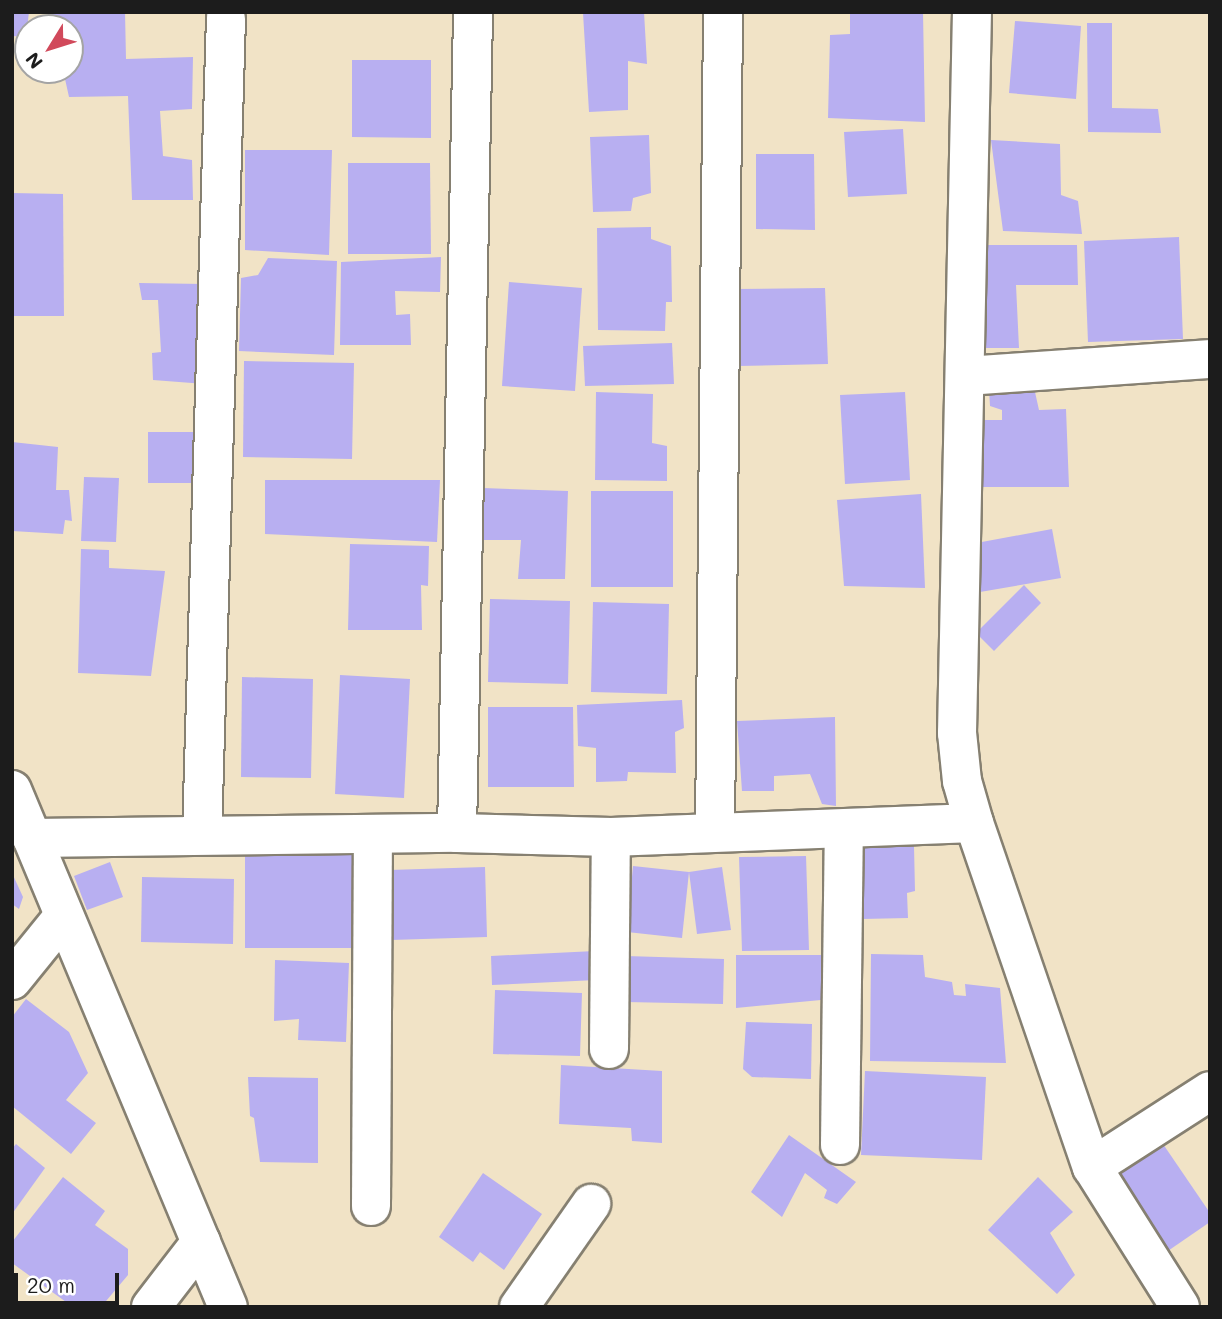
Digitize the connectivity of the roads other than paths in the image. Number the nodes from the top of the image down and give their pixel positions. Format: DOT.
graph roads {
  1 [pos="473,12"];
  2 [pos="723,12"];
  3 [pos="972,12"];
  4 [pos="226,18"];
  5 [pos="1210,359"];
  6 [pos="967,376"];
  7 [pos="12,790"];
  8 [pos="974,822"];
  9 [pos="844,831"];
  10 [pos="715,832"];
  11 [pos="457,833"];
  12 [pos="202,835"];
  13 [pos="373,835"];
  14 [pos="611,837"];
  15 [pos="32,838"];
  16 [pos="62,917"];
  17 [pos="12,980"];
  18 [pos="609,1049"];
  19 [pos="1210,1091"];
  20 [pos="840,1145"];
  21 [pos="1092,1167"];
  22 [pos="592,1204"];
  23 [pos="371,1206"];
  24 [pos="201,1242"];
  25 [pos="152,1307"];
  26 [pos="228,1307"];
  27 [pos="519,1307"];
  28 [pos="1180,1307"];
  1 -- 11 [label="street"];
  2 -- 10 [label="street"];
  3 -- 6 [label="street"];
  4 -- 12 [label="street"];
  5 -- 6 [label="street"];
  6 -- 8 [label="street"];
  7 -- 15 [label="street"];
  8 -- 9 [label="street"];
  8 -- 21 [label="street"];
  9 -- 10 [label="street"];
  9 -- 20 [label="street"];
  10 -- 14 [label="street"];
  11 -- 13 [label="street"];
  11 -- 14 [label="street"];
  12 -- 13 [label="street"];
  12 -- 15 [label="street"];
  13 -- 23 [label="street"];
  14 -- 18 [label="street"];
  15 -- 16 [label="street"];
  16 -- 17 [label="street"];
  16 -- 24 [label="street"];
  19 -- 21 [label="street"];
  21 -- 28 [label="street"];
  22 -- 27 [label="street"];
  24 -- 25 [label="street"];
  24 -- 26 [label="street"];
}
